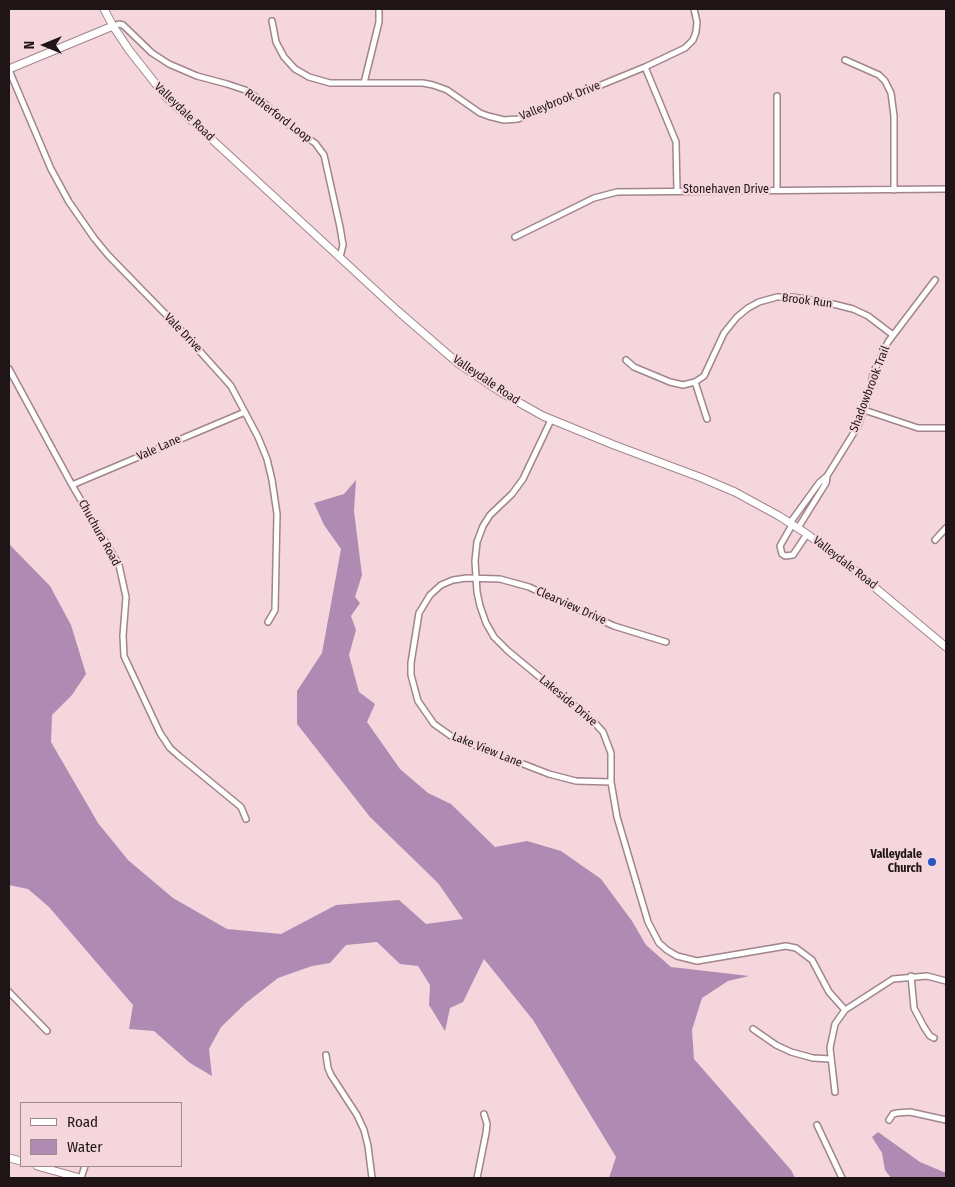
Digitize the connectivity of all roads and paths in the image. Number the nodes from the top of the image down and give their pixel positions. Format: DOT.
graph roads {
  1 [pos="104,9"];
  2 [pos="379,9"];
  3 [pos="694,9"];
  4 [pos="272,21"];
  5 [pos="113,26"];
  6 [pos="844,60"];
  7 [pos="645,67"];
  8 [pos="9,69"];
  9 [pos="364,83"];
  10 [pos="776,96"];
  11 [pos="946,189"];
  12 [pos="777,190"];
  13 [pos="894,190"];
  14 [pos="677,191"];
  15 [pos="515,237"];
  16 [pos="340,257"];
  17 [pos="935,280"];
  18 [pos="893,334"];
  19 [pos="626,360"];
  20 [pos="9,369"];
  21 [pos="695,382"];
  22 [pos="864,410"];
  23 [pos="245,412"];
  24 [pos="707,419"];
  25 [pos="552,420"];
  26 [pos="946,428"];
  27 [pos="827,476"];
  28 [pos="72,485"];
  29 [pos="793,525"];
  30 [pos="946,528"];
  31 [pos="807,534"];
  32 [pos="935,540"];
  33 [pos="476,578"];
  34 [pos="268,622"];
  35 [pos="666,642"];
  36 [pos="946,647"];
  37 [pos="611,782"];
  38 [pos="246,819"];
  39 [pos="911,976"];
  40 [pos="946,982"];
  41 [pos="9,994"];
  42 [pos="844,1010"];
  43 [pos="753,1029"];
  44 [pos="47,1032"];
  45 [pos="934,1038"];
  46 [pos="326,1055"];
  47 [pos="830,1059"];
  48 [pos="835,1092"];
  49 [pos="484,1114"];
  50 [pos="889,1120"];
  51 [pos="946,1120"];
  52 [pos="817,1124"];
  53 [pos="41,1167"];
  54 [pos="80,1178"];
  55 [pos="372,1178"];
  56 [pos="477,1178"];
  57 [pos="842,1178"];
  1 -- 5 [label="main road, Valleydale Road"];
  2 -- 9 [label="street"];
  3 -- 7 [label="street, Valleybrook Drive"];
  4 -- 9 [label="street, Valleybrook Drive"];
  5 -- 8 [label="main road"];
  5 -- 16 [label="main road, Valleydale Road"];
  5 -- 16 [label="street, Rutherford Loop"];
  6 -- 13 [label="street"];
  7 -- 9 [label="street, Valleybrook Drive"];
  7 -- 14 [label="street"];
  8 -- 23 [label="street, Vale Drive"];
  10 -- 12 [label="street"];
  11 -- 13 [label="street, Stonehaven Drive"];
  12 -- 13 [label="street, Stonehaven Drive"];
  12 -- 14 [label="street, Stonehaven Drive"];
  14 -- 15 [label="street, Stonehaven Drive"];
  16 -- 25 [label="main road, Valleydale Road"];
  17 -- 18 [label="street, Shadowbrook Trail"];
  18 -- 21 [label="street, Brook Run"];
  18 -- 22 [label="street, Shadowbrook Trail"];
  19 -- 21 [label="street"];
  20 -- 28 [label="street, Chuchura Road"];
  21 -- 24 [label="street"];
  22 -- 26 [label="street"];
  22 -- 27 [label="street, Shadowbrook Trail"];
  23 -- 28 [label="street, Vale Lane"];
  23 -- 34 [label="street, Vale Drive"];
  25 -- 29 [label="main road, Valleydale Road"];
  25 -- 33 [label="street, Lakeside Drive"];
  27 -- 29 [label="street, Shadowbrook Trail"];
  27 -- 29 [label="street"];
  28 -- 38 [label="street, Chuchura Road"];
  29 -- 31 [label="main road, Valleydale Road"];
  29 -- 31 [label="street"];
  30 -- 32 [label="street"];
  31 -- 36 [label="main road, Valleydale Road"];
  33 -- 35 [label="street, Clearview Drive"];
  33 -- 37 [label="street, Lakeside Drive"];
  33 -- 37 [label="street, Lake View Lane"];
  37 -- 42 [label="street, Lakeside Drive"];
  39 -- 40 [label="street"];
  39 -- 42 [label="street"];
  39 -- 45 [label="street"];
  41 -- 44 [label="street"];
  42 -- 47 [label="street"];
  43 -- 47 [label="street"];
  46 -- 55 [label="street"];
  47 -- 48 [label="street"];
  49 -- 56 [label="street"];
  50 -- 51 [label="street"];
  52 -- 57 [label="street"];
  53 -- 54 [label="main road"];
}
